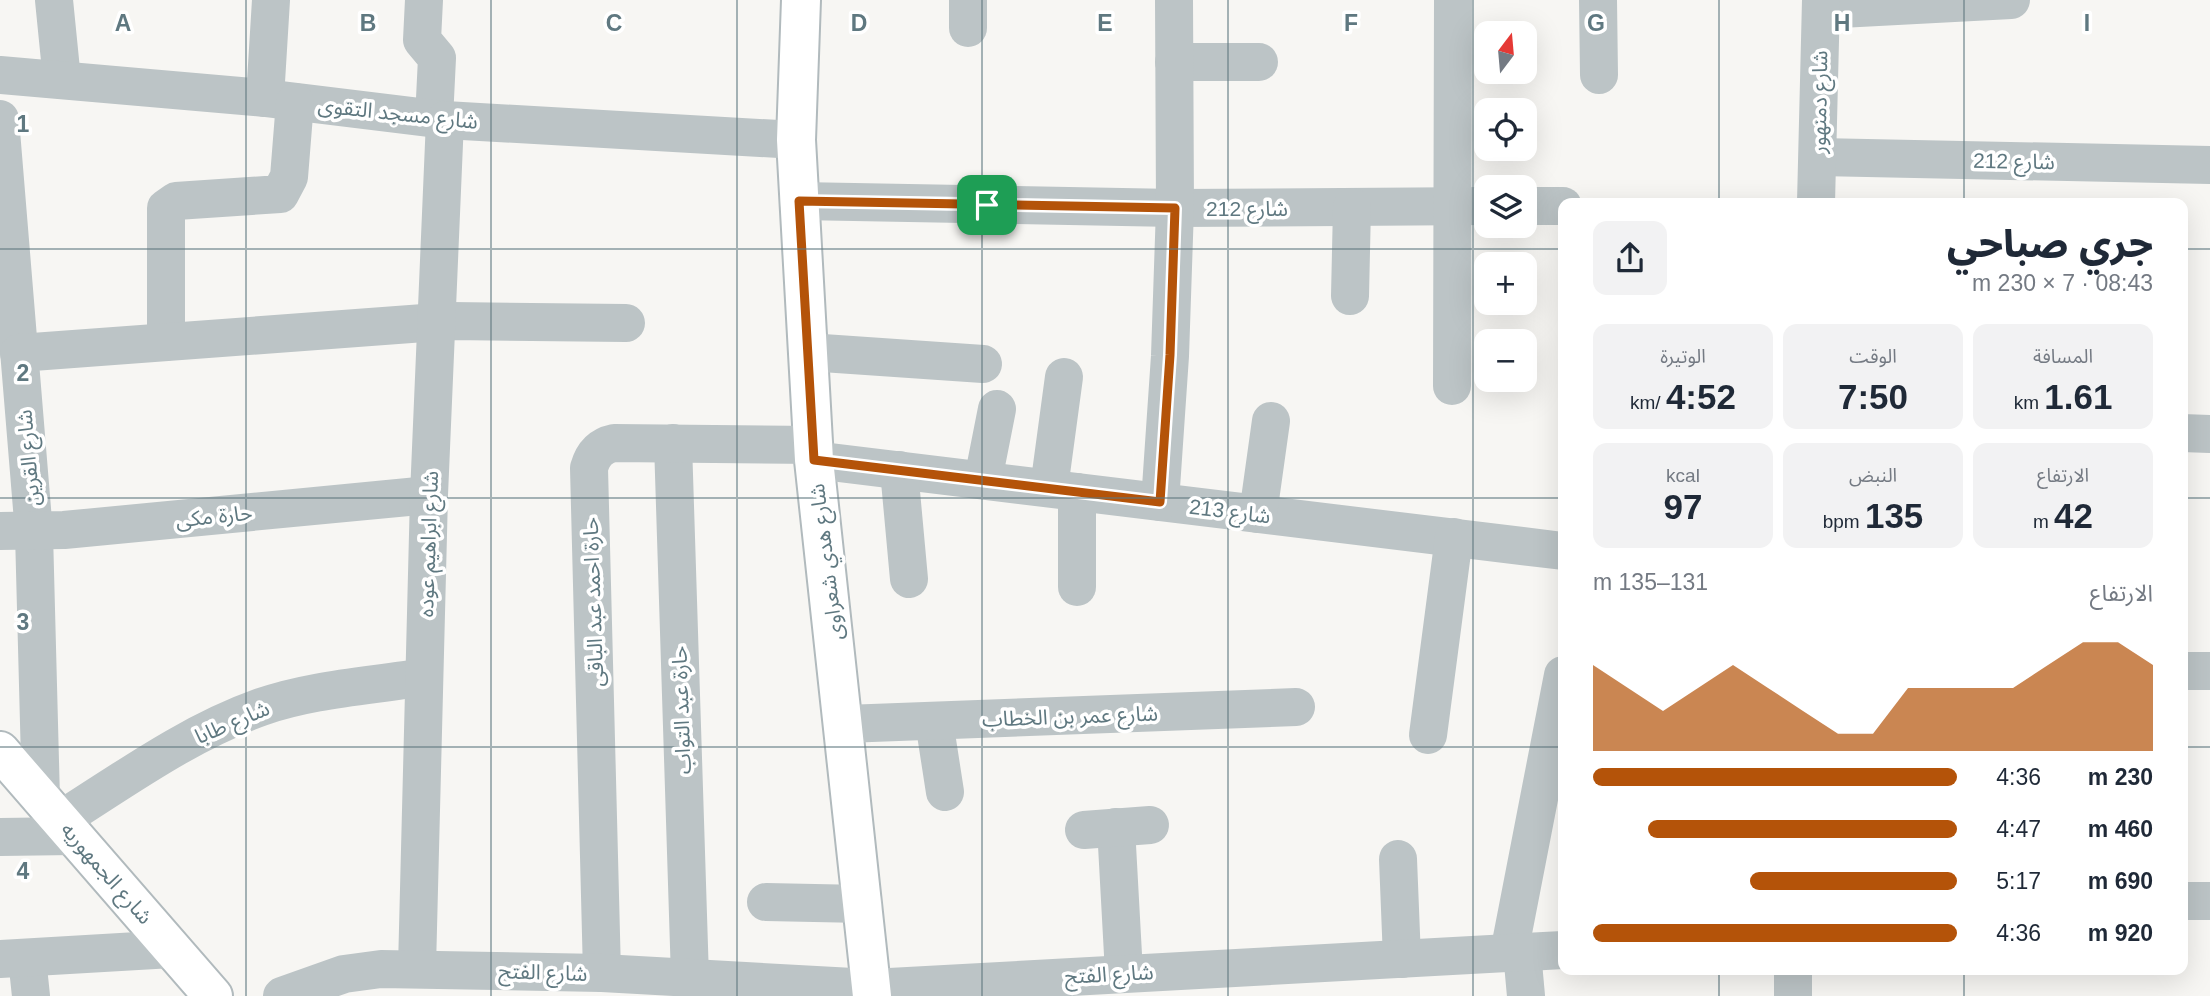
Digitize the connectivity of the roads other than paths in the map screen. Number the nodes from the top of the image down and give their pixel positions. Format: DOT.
graph roads {
  1 [pos="54,0"];
  2 [pos="271,0"];
  3 [pos="424,0"];
  4 [pos="801,0"];
  5 [pos="1174,0"];
  6 [pos="1453,0"];
  7 [pos="1598,0"];
  8 [pos="2011,0"];
  9 [pos="1821,5"];
  10 [pos="1174,62"];
  11 [pos="1259,62"];
  12 [pos="0,75"];
  13 [pos="1599,75"];
  14 [pos="62,80"];
  15 [pos="280,100"];
  16 [pos="0,119"];
  17 [pos="439,119"];
  18 [pos="796,140"];
  19 [pos="1819,157"];
  20 [pos="2210,165"];
  21 [pos="1816,198"];
  22 [pos="799,201"];
  23 [pos="1470,206"];
  24 [pos="1537,206"];
  25 [pos="1558,206"];
  26 [pos="1352,207"];
  27 [pos="1175,208"];
  28 [pos="1350,296"];
  29 [pos="435,322"];
  30 [pos="626,323"];
  31 [pos="166,342"];
  32 [pos="808,352"];
  33 [pos="983,364"];
  34 [pos="13,375"];
  35 [pos="1063,377"];
  36 [pos="1452,386"];
  37 [pos="997,409"];
  38 [pos="1271,421"];
  39 [pos="2188,433"];
  40 [pos="2210,434"];
  41 [pos="673,443"];
  42 [pos="814,452"];
  43 [pos="899,470"];
  44 [pos="984,480"];
  45 [pos="1063,490"];
  46 [pos="429,495"];
  47 [pos="1160,502"];
  48 [pos="1258,514"];
  49 [pos="17,532"];
  50 [pos="1454,537"];
  51 [pos="1558,550"];
  52 [pos="909,579"];
  53 [pos="1077,587"];
  54 [pos="2188,671"];
  55 [pos="2210,671"];
  56 [pos="424,677"];
  57 [pos="1558,705"];
  58 [pos="1296,707"];
  59 [pos="934,721"];
  60 [pos="845,724"];
  61 [pos="1428,735"];
  62 [pos="0,752"];
  63 [pos="945,792"];
  64 [pos="58,818"];
  65 [pos="1117,827"];
  66 [pos="0,837"];
  67 [pos="1398,859"];
  68 [pos="2188,901"];
  69 [pos="2210,901"];
  70 [pos="766,902"];
  71 [pos="863,904"];
  72 [pos="172,949"];
  73 [pos="1558,950"];
  74 [pos="1516,953"];
  75 [pos="14,958"];
  76 [pos="1402,959"];
  77 [pos="417,968"];
  78 [pos="603,973"];
  79 [pos="1124,973"];
  80 [pos="1793,975"];
  81 [pos="690,978"];
  82 [pos="1279,981"];
  83 [pos="735,988"];
  84 [pos="1021,988"];
  85 [pos="871,992"];
  86 [pos="31,996"];
  87 [pos="213,996"];
  88 [pos="282,996"];
  89 [pos="1526,996"];
  90 [pos="1793,996"];
  1 -- 14 [label="street"];
  2 -- 15 [label="street"];
  3 -- 17 [label="street, شارع ابراهيم عوده"];
  4 -- 18 [label="street, شارع هدي شعراوى"];
  5 -- 10 [label="street"];
  6 -- 23 [label="street"];
  7 -- 13 [label="street"];
  8 -- 9 [label="street"];
  9 -- 19 [label="street, شارع دمنهور"];
  10 -- 11 [label="street"];
  10 -- 27 [label="street"];
  12 -- 14 [label="street, شارع مسجد التقوى"];
  14 -- 15 [label="street, شارع مسجد التقوى"];
  15 -- 17 [label="street, شارع مسجد التقوى"];
  15 -- 31 [label="street"];
  16 -- 34 [label="street, شارع القرين"];
  17 -- 18 [label="street, شارع مسجد التقوى"];
  17 -- 29 [label="street, شارع ابراهيم عوده"];
  18 -- 22 [label="street, شارع هدي شعراوى"];
  19 -- 20 [label="street, شارع 212"];
  19 -- 21 [label="street, شارع دمنهور"];
  22 -- 27 [label="street, شارع 212"];
  22 -- 32 [label="street, شارع هدي شعراوى"];
  23 -- 26 [label="street, شارع 212"];
  23 -- 36 [label="street"];
  24 -- 25 [label="street"];
  26 -- 27 [label="street, شارع 212"];
  26 -- 28 [label="street"];
  27 -- 47 [label="street"];
  29 -- 30 [label="street"];
  29 -- 31 [label="street"];
  29 -- 46 [label="street, شارع ابراهيم عوده"];
  31 -- 34 [label="street"];
  32 -- 33 [label="street"];
  32 -- 42 [label="street, شارع هدي شعراوى"];
  34 -- 49 [label="street, شارع القرين"];
  35 -- 45 [label="street"];
  37 -- 44 [label="street"];
  38 -- 48 [label="street"];
  39 -- 40 [label="street"];
  41 -- 42 [label="street, حارة احمد عبد الباقى"];
  41 -- 78 [label="street, حارة احمد عبد الباقى"];
  41 -- 81 [label="street, حارة عبد التواب"];
  42 -- 43 [label="street, شارع 213"];
  42 -- 60 [label="street, شارع هدي شعراوى"];
  43 -- 44 [label="street, شارع 213"];
  43 -- 52 [label="street"];
  44 -- 45 [label="street, شارع 213"];
  45 -- 47 [label="street, شارع 213"];
  45 -- 53 [label="street"];
  46 -- 49 [label="street, حارة مكى"];
  46 -- 56 [label="street, شارع ابراهيم عوده"];
  47 -- 48 [label="street, شارع 213"];
  48 -- 50 [label="street, شارع 213"];
  49 -- 64 [label="street, شارع القرين"];
  50 -- 51 [label="street, شارع 213"];
  50 -- 61 [label="street"];
  54 -- 55 [label="street"];
  56 -- 64 [label="street, شارع طابا"];
  56 -- 77 [label="street, شارع ابراهيم عوده"];
  57 -- 74 [label="street"];
  58 -- 59 [label="street, شارع عمر بن الخطاب"];
  59 -- 60 [label="street, شارع عمر بن الخطاب"];
  59 -- 63 [label="street"];
  60 -- 71 [label="street, شارع هدي شعراوى"];
  62 -- 64 [label="street, شارع الجمهوريه"];
  64 -- 66 [label="street"];
  64 -- 72 [label="street, شارع الجمهوريه"];
  65 -- 79 [label="street"];
  67 -- 76 [label="street"];
  68 -- 69 [label="street"];
  70 -- 71 [label="street"];
  71 -- 85 [label="street, شارع هدي شعراوى"];
  72 -- 75 [label="street"];
  72 -- 87 [label="street, شارع الجمهوريه"];
  73 -- 74 [label="street, شارع الفتح"];
  74 -- 76 [label="street, شارع الفتح"];
  74 -- 89 [label="street"];
  75 -- 86 [label="street"];
  76 -- 82 [label="street, شارع الفتح"];
  77 -- 78 [label="street, شارع الفتح"];
  77 -- 88 [label="street, شارع الفتح"];
  78 -- 81 [label="street, شارع الفتح"];
  79 -- 82 [label="street, شارع الفتح"];
  79 -- 84 [label="street, شارع الفتح"];
  80 -- 90 [label="street"];
  81 -- 83 [label="street, شارع الفتح"];
  83 -- 85 [label="street, شارع الفتح"];
  84 -- 85 [label="street, شارع الفتح"];
}
